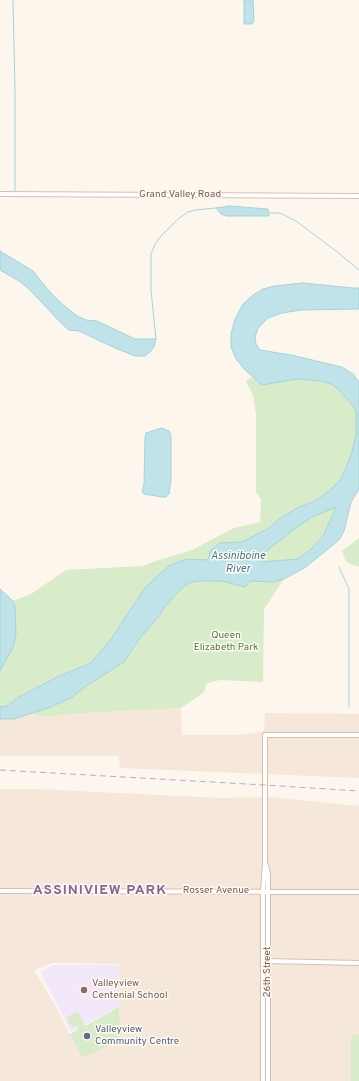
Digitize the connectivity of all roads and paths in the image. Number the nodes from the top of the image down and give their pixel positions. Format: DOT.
graph roads {
  1 [pos="0,194"];
  2 [pos="359,196"];
  3 [pos="359,735"];
  4 [pos="265,863"];
  5 [pos="0,891"];
  6 [pos="263,891"];
  7 [pos="268,891"];
  8 [pos="359,892"];
  9 [pos="263,961"];
  10 [pos="268,961"];
  11 [pos="359,963"];
  12 [pos="263,1081"];
  13 [pos="268,1081"];
  1 -- 2 [label="street, Grand Valley Road"];
  3 -- 4 [label="street, 26th Street"];
  4 -- 6 [label="street, 26th Street"];
  4 -- 7 [label="street, 26th Street"];
  5 -- 6 [label="street, Rosser Avenue"];
  6 -- 7 [label="street, Rosser Avenue"];
  6 -- 9 [label="street, 26th Street"];
  7 -- 8 [label="street, Rosser Avenue"];
  7 -- 10 [label="street, 26th Street"];
  9 -- 10 [label="street"];
  9 -- 12 [label="street, 26th Street"];
  10 -- 11 [label="street"];
  10 -- 13 [label="street, 26th Street"];
}
